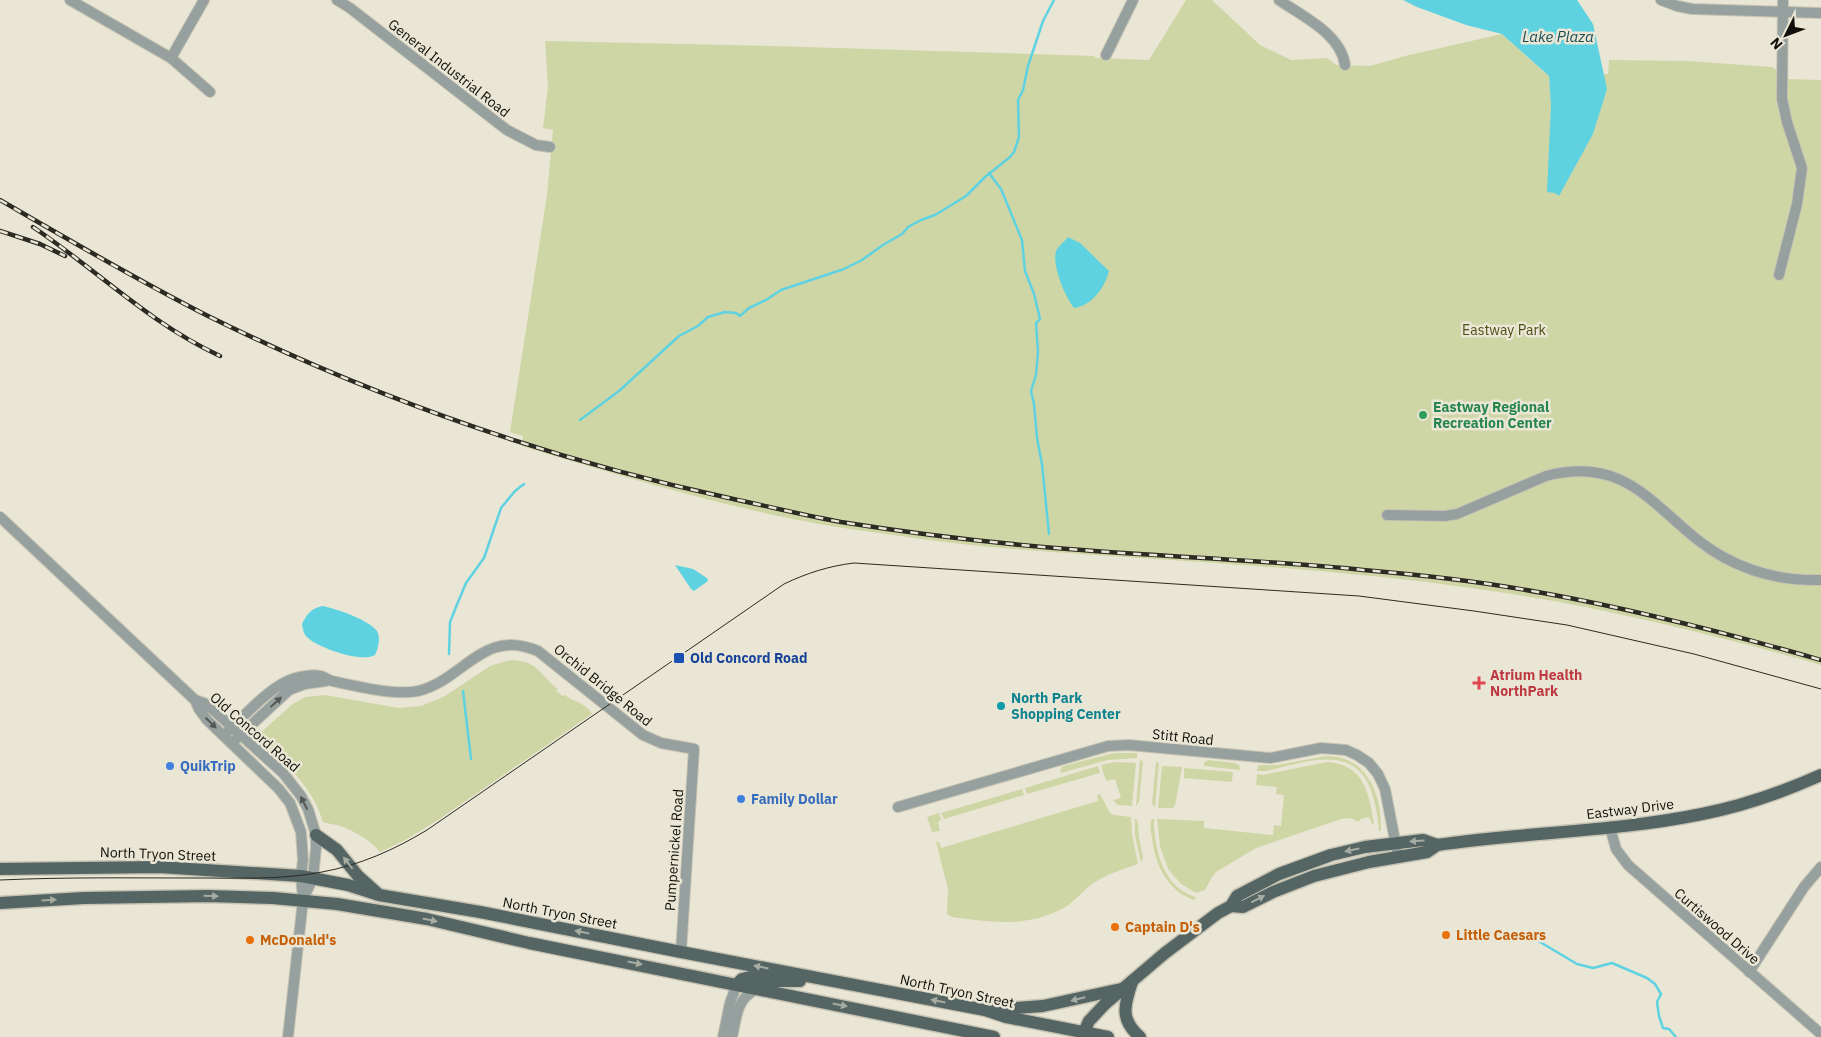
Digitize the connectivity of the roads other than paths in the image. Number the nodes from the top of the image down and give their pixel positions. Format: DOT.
graph roads {
  1 [pos="70,0"];
  2 [pos="204,0"];
  3 [pos="337,0"];
  4 [pos="1133,0"];
  5 [pos="1279,0"];
  6 [pos="1661,0"];
  7 [pos="1783,0"];
  8 [pos="1782,12"];
  9 [pos="1821,13"];
  10 [pos="1106,55"];
  11 [pos="171,58"];
  12 [pos="1345,65"];
  13 [pos="210,92"];
  14 [pos="550,147"];
  15 [pos="1779,275"];
  16 [pos="1387,515"];
  17 [pos="0,517"];
  18 [pos="1821,580"];
  19 [pos="195,700"];
  20 [pos="236,731"];
  21 [pos="224,735"];
  22 [pos="232,743"];
  23 [pos="694,749"];
  24 [pos="1821,775"];
  25 [pos="898,807"];
  26 [pos="1610,827"];
  27 [pos="316,835"];
  28 [pos="1396,843"];
  29 [pos="1437,844"];
  30 [pos="1398,856"];
  31 [pos="1821,867"];
  32 [pos="0,869"];
  33 [pos="307,877"];
  34 [pos="379,895"];
  35 [pos="303,900"];
  36 [pos="0,903"];
  37 [pos="1231,906"];
  38 [pos="681,952"];
  39 [pos="1749,972"];
  40 [pos="833,981"];
  41 [pos="737,984"];
  42 [pos="1129,985"];
  43 [pos="756,989"];
  44 [pos="986,1010"];
  45 [pos="1083,1034"];
  46 [pos="1821,1034"];
  47 [pos="288,1037"];
  48 [pos="722,1037"];
  49 [pos="732,1037"];
  50 [pos="994,1037"];
  51 [pos="1108,1037"];
  52 [pos="1140,1037"];
  1 -- 11 [label="street"];
  2 -- 11 [label="street"];
  3 -- 14 [label="street, General Industrial Road"];
  4 -- 10 [label="street"];
  5 -- 12 [label="street"];
  6 -- 8 [label="street"];
  7 -- 8 [label="street"];
  8 -- 9 [label="street"];
  8 -- 15 [label="street"];
  11 -- 13 [label="street"];
  16 -- 18 [label="street"];
  17 -- 19 [label="street, Old Concord Road"];
  19 -- 20 [label="street, Old Concord Road"];
  19 -- 21 [label="street, Old Concord Road, one-way"];
  20 -- 21 [label="street, Orchid Bridge Road"];
  20 -- 22 [label="street, Orchid Bridge Road"];
  20 -- 23 [label="street, Orchid Bridge Road"];
  27 -- 20 [label="street, Old Concord Road, one-way"];
  21 -- 22 [label="street, Old Concord Road"];
  22 -- 33 [label="street, Old Concord Road"];
  23 -- 38 [label="street, Pumpernickel Road"];
  24 -- 26 [label="main road, Eastway Drive"];
  25 -- 28 [label="street, Stitt Road"];
  26 -- 29 [label="main road, Eastway Drive"];
  26 -- 39 [label="street, Curtiswood Drive"];
  27 -- 33 [label="street, Old Concord Road"];
  34 -- 27 [label="main road, one-way"];
  29 -- 28 [label="main road, Eastway Drive, one-way"];
  28 -- 30 [label="street, Stitt Road"];
  28 -- 37 [label="main road, Eastway Drive, one-way"];
  29 -- 30 [label="main road, Eastway Drive"];
  37 -- 30 [label="main road, Eastway Drive, one-way"];
  31 -- 39 [label="street"];
  32 -- 33 [label="main road, North Tryon Street"];
  33 -- 34 [label="main road, North Tryon Street"];
  33 -- 35 [label="street, Old Concord Road"];
  38 -- 34 [label="main road, North Tryon Street, one-way"];
  36 -- 35 [label="main road, one-way"];
  35 -- 41 [label="main road, one-way"];
  35 -- 47 [label="street, Old Concord Road"];
  37 -- 42 [label="main road, Eastway Drive"];
  40 -- 38 [label="main road, North Tryon Street, one-way"];
  39 -- 46 [label="street, Curtiswood Drive"];
  40 -- 41 [label="main road"];
  44 -- 40 [label="main road, North Tryon Street, one-way"];
  41 -- 43 [label="main road"];
  41 -- 48 [label="street"];
  42 -- 44 [label="main road, one-way"];
  42 -- 45 [label="main road, Eastway Drive"];
  42 -- 52 [label="main road"];
  43 -- 49 [label="street"];
  43 -- 50 [label="main road, one-way"];
  44 -- 45 [label="main road, North Tryon Street"];
  45 -- 51 [label="main road, North Tryon Street"];
}
